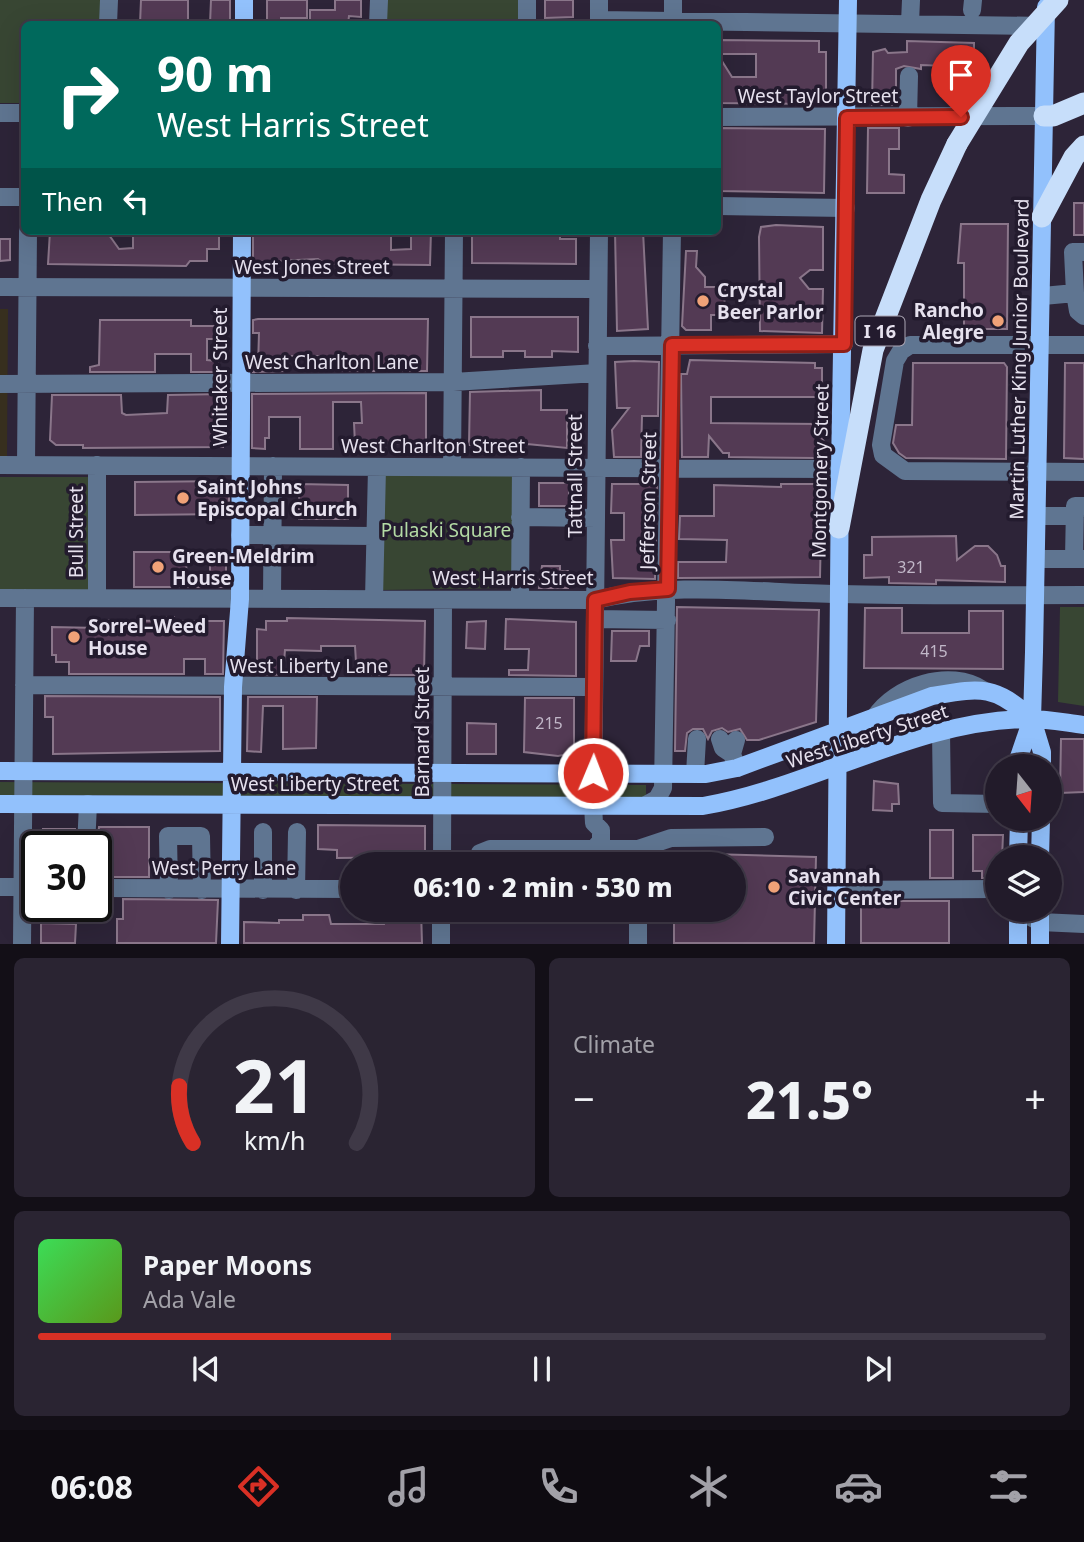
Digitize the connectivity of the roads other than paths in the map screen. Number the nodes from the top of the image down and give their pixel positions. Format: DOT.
graph roads {
  1 [pos="109,0"];
  2 [pos="244,0"];
  3 [pos="379,0"];
  4 [pos="527,0"];
  5 [pos="599,0"];
  6 [pos="673,0"];
  7 [pos="848,0"];
  8 [pos="900,0"];
  9 [pos="911,0"];
  10 [pos="1046,0"];
  11 [pos="1058,0"];
  12 [pos="108,21"];
  13 [pos="244,21"];
  14 [pos="378,21"];
  15 [pos="527,21"];
  16 [pos="599,21"];
  17 [pos="673,21"];
  18 [pos="721,22"];
  19 [pos="848,22"];
  20 [pos="905,23"];
  21 [pos="1046,26"];
  22 [pos="909,76"];
  23 [pos="1084,103"];
  24 [pos="0,113"];
  25 [pos="21,113"];
  26 [pos="1044,116"];
  27 [pos="721,117"];
  28 [pos="847,118"];
  29 [pos="908,118"];
  30 [pos="1084,146"];
  31 [pos="0,197"];
  32 [pos="21,197"];
  33 [pos="721,206"];
  34 [pos="846,208"];
  35 [pos="1042,217"];
  36 [pos="28,235"];
  37 [pos="242,235"];
  38 [pos="454,235"];
  39 [pos="599,235"];
  40 [pos="672,235"];
  41 [pos="1084,252"];
  42 [pos="0,287"];
  43 [pos="27,287"];
  44 [pos="242,288"];
  45 [pos="454,289"];
  46 [pos="597,289"];
  47 [pos="1075,293"];
  48 [pos="1043,296"];
  49 [pos="1084,316"];
  50 [pos="844,344"];
  51 [pos="672,345"];
  52 [pos="1041,345"];
  53 [pos="1084,345"];
  54 [pos="597,346"];
  55 [pos="597,373"];
  56 [pos="453,382"];
  57 [pos="242,383"];
  58 [pos="0,384"];
  59 [pos="26,384"];
  60 [pos="0,465"];
  61 [pos="26,465"];
  62 [pos="97,466"];
  63 [pos="240,466"];
  64 [pos="273,466"];
  65 [pos="452,467"];
  66 [pos="521,467"];
  67 [pos="596,467"];
  68 [pos="377,468"];
  69 [pos="671,468"];
  70 [pos="840,469"];
  71 [pos="1039,471"];
  72 [pos="1084,472"];
  73 [pos="1079,511"];
  74 [pos="1038,516"];
  75 [pos="520,517"];
  76 [pos="596,518"];
  77 [pos="839,528"];
  78 [pos="240,535"];
  79 [pos="271,536"];
  80 [pos="374,536"];
  81 [pos="1037,559"];
  82 [pos="1079,559"];
  83 [pos="668,589"];
  84 [pos="838,594"];
  85 [pos="1035,595"];
  86 [pos="1084,595"];
  87 [pos="0,598"];
  88 [pos="25,598"];
  89 [pos="97,598"];
  90 [pos="240,599"];
  91 [pos="272,599"];
  92 [pos="374,599"];
  93 [pos="443,600"];
  94 [pos="520,600"];
  95 [pos="595,600"];
  96 [pos="595,619"];
  97 [pos="667,620"];
  98 [pos="24,685"];
  99 [pos="233,687"];
  100 [pos="442,687"];
  101 [pos="594,688"];
  102 [pos="1032,719"];
  103 [pos="1084,725"];
  104 [pos="838,730"];
  105 [pos="941,732"];
  106 [pos="722,746"];
  107 [pos="1020,754"];
  108 [pos="1042,754"];
  109 [pos="839,767"];
  110 [pos="695,769"];
  111 [pos="0,771"];
  112 [pos="23,771"];
  113 [pos="442,771"];
  114 [pos="232,772"];
  115 [pos="593,773"];
  116 [pos="663,773"];
  117 [pos="0,804"];
  118 [pos="22,804"];
  119 [pos="88,804"];
  120 [pos="232,804"];
  121 [pos="985,804"];
  122 [pos="443,805"];
  123 [pos="646,805"];
  124 [pos="594,814"];
  125 [pos="25,831"];
  126 [pos="87,831"];
  127 [pos="264,832"];
  128 [pos="297,832"];
  129 [pos="765,836"];
  130 [pos="594,849"];
  131 [pos="442,852"];
  132 [pos="483,852"];
  133 [pos="610,852"];
  134 [pos="647,852"];
  135 [pos="0,887"];
  136 [pos="21,887"];
  137 [pos="112,888"];
  138 [pos="340,889"];
  139 [pos="985,889"];
  140 [pos="169,890"];
  141 [pos="202,890"];
  142 [pos="263,890"];
  143 [pos="296,890"];
  144 [pos="836,890"];
  145 [pos="231,891"];
  146 [pos="1062,920"];
  147 [pos="25,922"];
  148 [pos="441,922"];
  149 [pos="638,922"];
  150 [pos="1018,922"];
  151 [pos="1040,922"];
  152 [pos="1084,924"];
  153 [pos="22,943"];
  154 [pos="230,943"];
  155 [pos="441,943"];
  156 [pos="638,943"];
  157 [pos="836,943"];
  158 [pos="1018,943"];
  159 [pos="1040,943"];
  1 -- 12 [label="street"];
  2 -- 13 [label="main road"];
  3 -- 14 [label="street"];
  4 -- 15 [label="street"];
  5 -- 16 [label="street"];
  6 -- 17 [label="street"];
  7 -- 19 [label="main road, Montgomery Street"];
  8 -- 20 [label="street"];
  9 -- 20 [label="street"];
  10 -- 21 [label="main road, Martin Luther King Junior Boulevard"];
  11 -- 77 [label="highway, I 16, bridge"];
  18 -- 19 [label="street"];
  19 -- 20 [label="street"];
  19 -- 28 [label="main road, Montgomery Street"];
  20 -- 21 [label="street"];
  21 -- 26 [label="main road, Martin Luther King Junior Boulevard"];
  22 -- 29 [label="street"];
  23 -- 26 [label="highway"];
  24 -- 25 [label="street"];
  26 -- 29 [label="street, West Taylor Street"];
  26 -- 35 [label="main road, Martin Luther King Junior Boulevard"];
  27 -- 28 [label="street, West Taylor Street"];
  28 -- 29 [label="street, West Taylor Street"];
  28 -- 34 [label="main road, Montgomery Street"];
  30 -- 35 [label="highway"];
  31 -- 32 [label="street"];
  33 -- 34 [label="street"];
  34 -- 50 [label="main road, Montgomery Street"];
  35 -- 48 [label="main road, Martin Luther King Junior Boulevard"];
  36 -- 43 [label="street"];
  37 -- 44 [label="main road, Whitaker Street"];
  38 -- 45 [label="street"];
  39 -- 46 [label="street, Tattnall Street"];
  40 -- 51 [label="street, Jefferson Street"];
  41 -- 47 [label="street"];
  42 -- 43 [label="street, West Jones Street"];
  43 -- 44 [label="street, West Jones Street"];
  43 -- 59 [label="street"];
  44 -- 45 [label="street, West Jones Street"];
  44 -- 57 [label="main road, Whitaker Street"];
  45 -- 46 [label="street, West Jones Street"];
  45 -- 56 [label="street"];
  46 -- 54 [label="street, Tattnall Street"];
  47 -- 48 [label="street"];
  47 -- 49 [label="street"];
  48 -- 52 [label="main road, Martin Luther King Junior Boulevard"];
  50 -- 51 [label="street"];
  50 -- 70 [label="main road, Montgomery Street"];
  51 -- 54 [label="street"];
  51 -- 69 [label="street, Jefferson Street"];
  52 -- 53 [label="street"];
  52 -- 71 [label="main road, Martin Luther King Junior Boulevard"];
  52 -- 71 [label="street"];
  54 -- 55 [label="street, Tattnall Street"];
  55 -- 56 [label="street, West Charlton Lane"];
  55 -- 67 [label="street, Tattnall Street"];
  56 -- 57 [label="street, West Charlton Lane"];
  56 -- 65 [label="street"];
  57 -- 59 [label="street, West Charlton Lane"];
  57 -- 63 [label="main road, Whitaker Street"];
  58 -- 59 [label="street, West Charlton Lane"];
  59 -- 61 [label="street"];
  60 -- 61 [label="street, West Charlton Street"];
  61 -- 62 [label="street, West Charlton Street"];
  62 -- 63 [label="street, West Charlton Street"];
  62 -- 89 [label="street, Bull Street"];
  63 -- 64 [label="street, West Charlton Street"];
  63 -- 78 [label="main road, Whitaker Street"];
  64 -- 68 [label="street, West Charlton Street"];
  64 -- 79 [label="street"];
  65 -- 66 [label="street, West Charlton Street"];
  65 -- 68 [label="street, West Charlton Street"];
  66 -- 67 [label="street, West Charlton Street"];
  66 -- 75 [label="street"];
  67 -- 69 [label="street, West Charlton Street"];
  67 -- 76 [label="street, Tattnall Street"];
  68 -- 80 [label="street"];
  69 -- 70 [label="street, West Charlton Street"];
  69 -- 83 [label="street, Jefferson Street"];
  70 -- 77 [label="main road, Montgomery Street"];
  71 -- 72 [label="street"];
  71 -- 74 [label="main road, Martin Luther King Junior Boulevard"];
  73 -- 74 [label="street"];
  73 -- 82 [label="street"];
  74 -- 81 [label="main road, Martin Luther King Junior Boulevard"];
  75 -- 76 [label="street"];
  75 -- 94 [label="street"];
  76 -- 95 [label="street, Tattnall Street"];
  77 -- 84 [label="main road, Montgomery Street"];
  78 -- 79 [label="street"];
  78 -- 90 [label="main road, Whitaker Street"];
  79 -- 80 [label="street"];
  79 -- 91 [label="street"];
  80 -- 92 [label="street"];
  81 -- 82 [label="street"];
  81 -- 85 [label="main road, Martin Luther King Junior Boulevard"];
  83 -- 84 [label="street, West Harris Street"];
  83 -- 95 [label="street, West Harris Street"];
  83 -- 97 [label="street, Jefferson Street"];
  84 -- 85 [label="street, West Harris Street"];
  84 -- 104 [label="main road, Montgomery Street"];
  85 -- 86 [label="street, West Harris Street"];
  85 -- 102 [label="main road, Martin Luther King Junior Boulevard"];
  87 -- 88 [label="street, West Harris Street"];
  88 -- 89 [label="street, West Harris Street"];
  88 -- 98 [label="street"];
  89 -- 90 [label="street, West Harris Street"];
  90 -- 91 [label="street, West Harris Street"];
  90 -- 99 [label="main road, Whitaker Street"];
  91 -- 92 [label="street, West Harris Street"];
  92 -- 93 [label="street, West Harris Street"];
  93 -- 94 [label="street, West Harris Street"];
  93 -- 100 [label="street, Barnard Street"];
  94 -- 95 [label="street, West Harris Street"];
  95 -- 96 [label="street, Tattnall Street"];
  96 -- 97 [label="street"];
  96 -- 101 [label="street, Tattnall Street"];
  97 -- 116 [label="street, Jefferson Street"];
  98 -- 99 [label="street, West Liberty Lane"];
  98 -- 112 [label="street"];
  99 -- 100 [label="street, West Liberty Lane"];
  99 -- 114 [label="main road, Whitaker Street"];
  100 -- 101 [label="street, West Liberty Lane"];
  100 -- 113 [label="street, Barnard Street"];
  101 -- 115 [label="street, Tattnall Street"];
  102 -- 103 [label="main road"];
  102 -- 104 [label="main road, West Liberty Street"];
  102 -- 105 [label="main road, West Liberty Street"];
  102 -- 107 [label="main road, Martin Luther King Junior Boulevard"];
  102 -- 108 [label="main road, Martin Luther King Junior Boulevard"];
  104 -- 106 [label="main road, West Liberty Street"];
  104 -- 109 [label="main road, Montgomery Street"];
  105 -- 109 [label="main road, West Liberty Street"];
  105 -- 121 [label="street"];
  106 -- 110 [label="main road, West Liberty Street"];
  106 -- 110 [label="street"];
  109 -- 123 [label="main road, West Liberty Street"];
  109 -- 144 [label="main road, Montgomery Street"];
  110 -- 116 [label="main road, West Liberty Street"];
  111 -- 112 [label="main road, West Liberty Street"];
  112 -- 114 [label="main road, West Liberty Street"];
  112 -- 118 [label="street"];
  113 -- 114 [label="main road, West Liberty Street"];
  113 -- 115 [label="main road, West Liberty Street"];
  113 -- 122 [label="street, Barnard Street"];
  114 -- 120 [label="main road, Whitaker Street"];
  115 -- 116 [label="main road, West Liberty Street"];
  115 -- 124 [label="street, Tattnall Street"];
  116 -- 123 [label="street, Jefferson Street"];
  117 -- 118 [label="main road, West Liberty Street"];
  118 -- 119 [label="main road, West Liberty Street"];
  118 -- 125 [label="street"];
  119 -- 120 [label="main road, West Liberty Street"];
  119 -- 126 [label="street"];
  120 -- 122 [label="main road, West Liberty Street"];
  120 -- 145 [label="main road, Whitaker Street"];
  122 -- 124 [label="main road, West Liberty Street"];
  122 -- 131 [label="street, Barnard Street"];
  123 -- 124 [label="main road, West Liberty Street"];
  124 -- 130 [label="street, Tattnall Street"];
  127 -- 142 [label="street"];
  128 -- 143 [label="street"];
  129 -- 134 [label="street"];
  130 -- 132 [label="street"];
  130 -- 133 [label="street"];
  135 -- 136 [label="street"];
  137 -- 140 [label="street, West Perry Lane"];
  138 -- 143 [label="street, West Perry Lane"];
  139 -- 144 [label="street"];
  140 -- 141 [label="street, West Perry Lane"];
  140 -- 141 [label="street"];
  141 -- 145 [label="street, West Perry Lane"];
  142 -- 143 [label="street, West Perry Lane"];
  142 -- 145 [label="street, West Perry Lane"];
  144 -- 157 [label="main road, Montgomery Street"];
  145 -- 154 [label="main road, Whitaker Street"];
  146 -- 152 [label="street"];
  147 -- 153 [label="street"];
  148 -- 155 [label="street"];
  149 -- 156 [label="street"];
  150 -- 158 [label="main road"];
  151 -- 159 [label="main road"];
}
